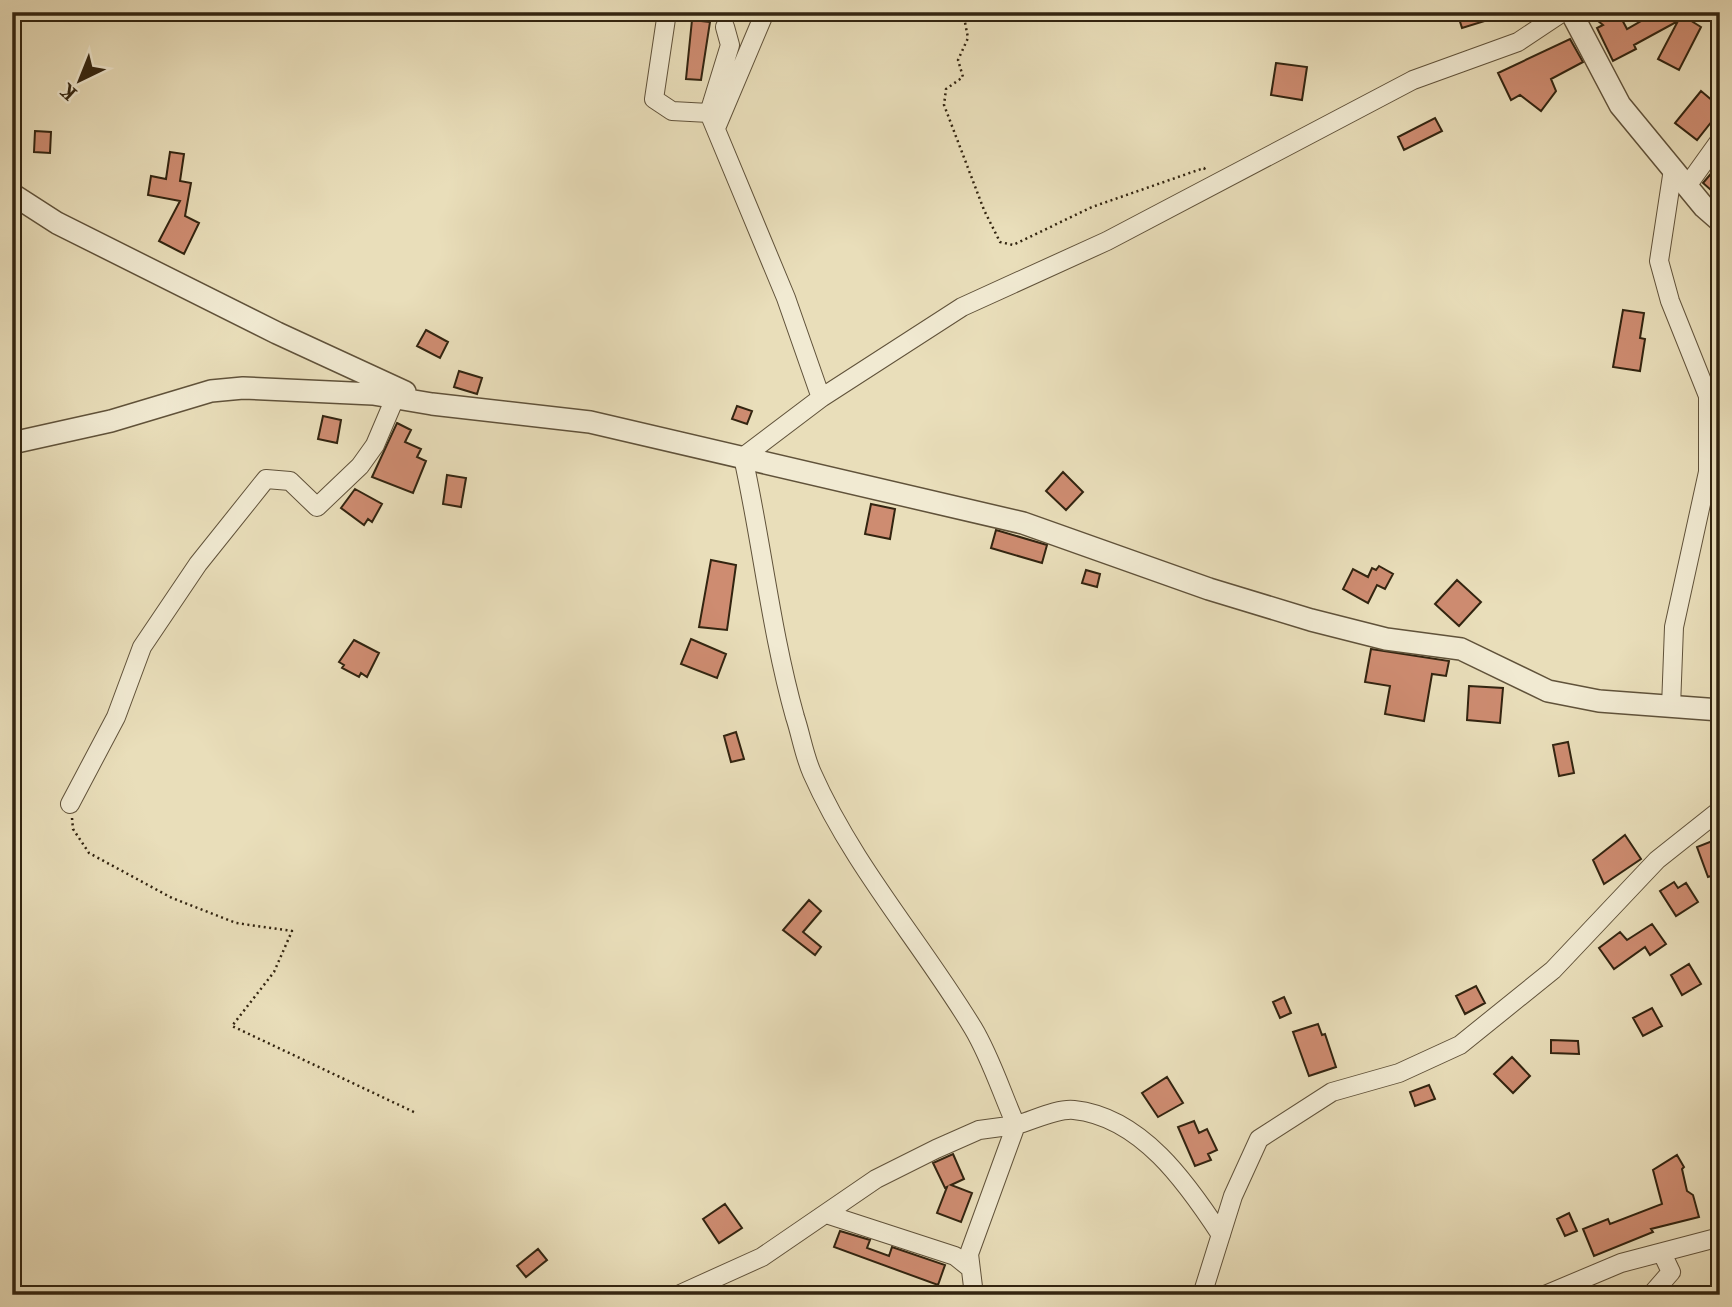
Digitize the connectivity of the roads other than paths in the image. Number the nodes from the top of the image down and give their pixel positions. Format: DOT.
graph roads {
  1 [pos="667,12"];
  2 [pos="765,12"];
  3 [pos="1563,12"];
  4 [pos="1572,12"];
  5 [pos="725,27"];
  6 [pos="713,120"];
  7 [pos="1720,139"];
  8 [pos="1673,169"];
  9 [pos="1687,186"];
  10 [pos="12,194"];
  11 [pos="1720,221"];
  12 [pos="395,398"];
  13 [pos="821,398"];
  14 [pos="432,404"];
  15 [pos="12,443"];
  16 [pos="743,457"];
  17 [pos="1671,707"];
  18 [pos="1720,710"];
  19 [pos="70,804"];
  20 [pos="1720,810"];
  21 [pos="1016,1125"];
  22 [pos="826,1214"];
  23 [pos="1221,1235"];
  24 [pos="1720,1237"];
  25 [pos="1662,1253"];
  26 [pos="971,1268"];
  27 [pos="678,1295"];
  28 [pos="974,1295"];
  29 [pos="1202,1295"];
  30 [pos="1545,1295"];
  31 [pos="1651,1295"];
  1 -- 6 [label="street"];
  2 -- 6 [label="street"];
  3 -- 13 [label="street"];
  4 -- 8 [label="street"];
  5 -- 6 [label="street"];
  6 -- 13 [label="street"];
  7 -- 9 [label="street"];
  8 -- 9 [label="street"];
  8 -- 17 [label="street"];
  9 -- 11 [label="street"];
  10 -- 14 [label="street"];
  12 -- 14 [label="street"];
  12 -- 15 [label="street"];
  12 -- 19 [label="street"];
  13 -- 16 [label="street"];
  14 -- 16 [label="street"];
  16 -- 17 [label="street"];
  16 -- 21 [label="street"];
  17 -- 18 [label="street"];
  20 -- 23 [label="street"];
  21 -- 22 [label="street"];
  21 -- 23 [label="street"];
  21 -- 26 [label="street"];
  22 -- 26 [label="street"];
  22 -- 27 [label="street"];
  23 -- 29 [label="street"];
  24 -- 25 [label="street"];
  25 -- 30 [label="street"];
  25 -- 31 [label="street"];
  26 -- 28 [label="street"];
}
